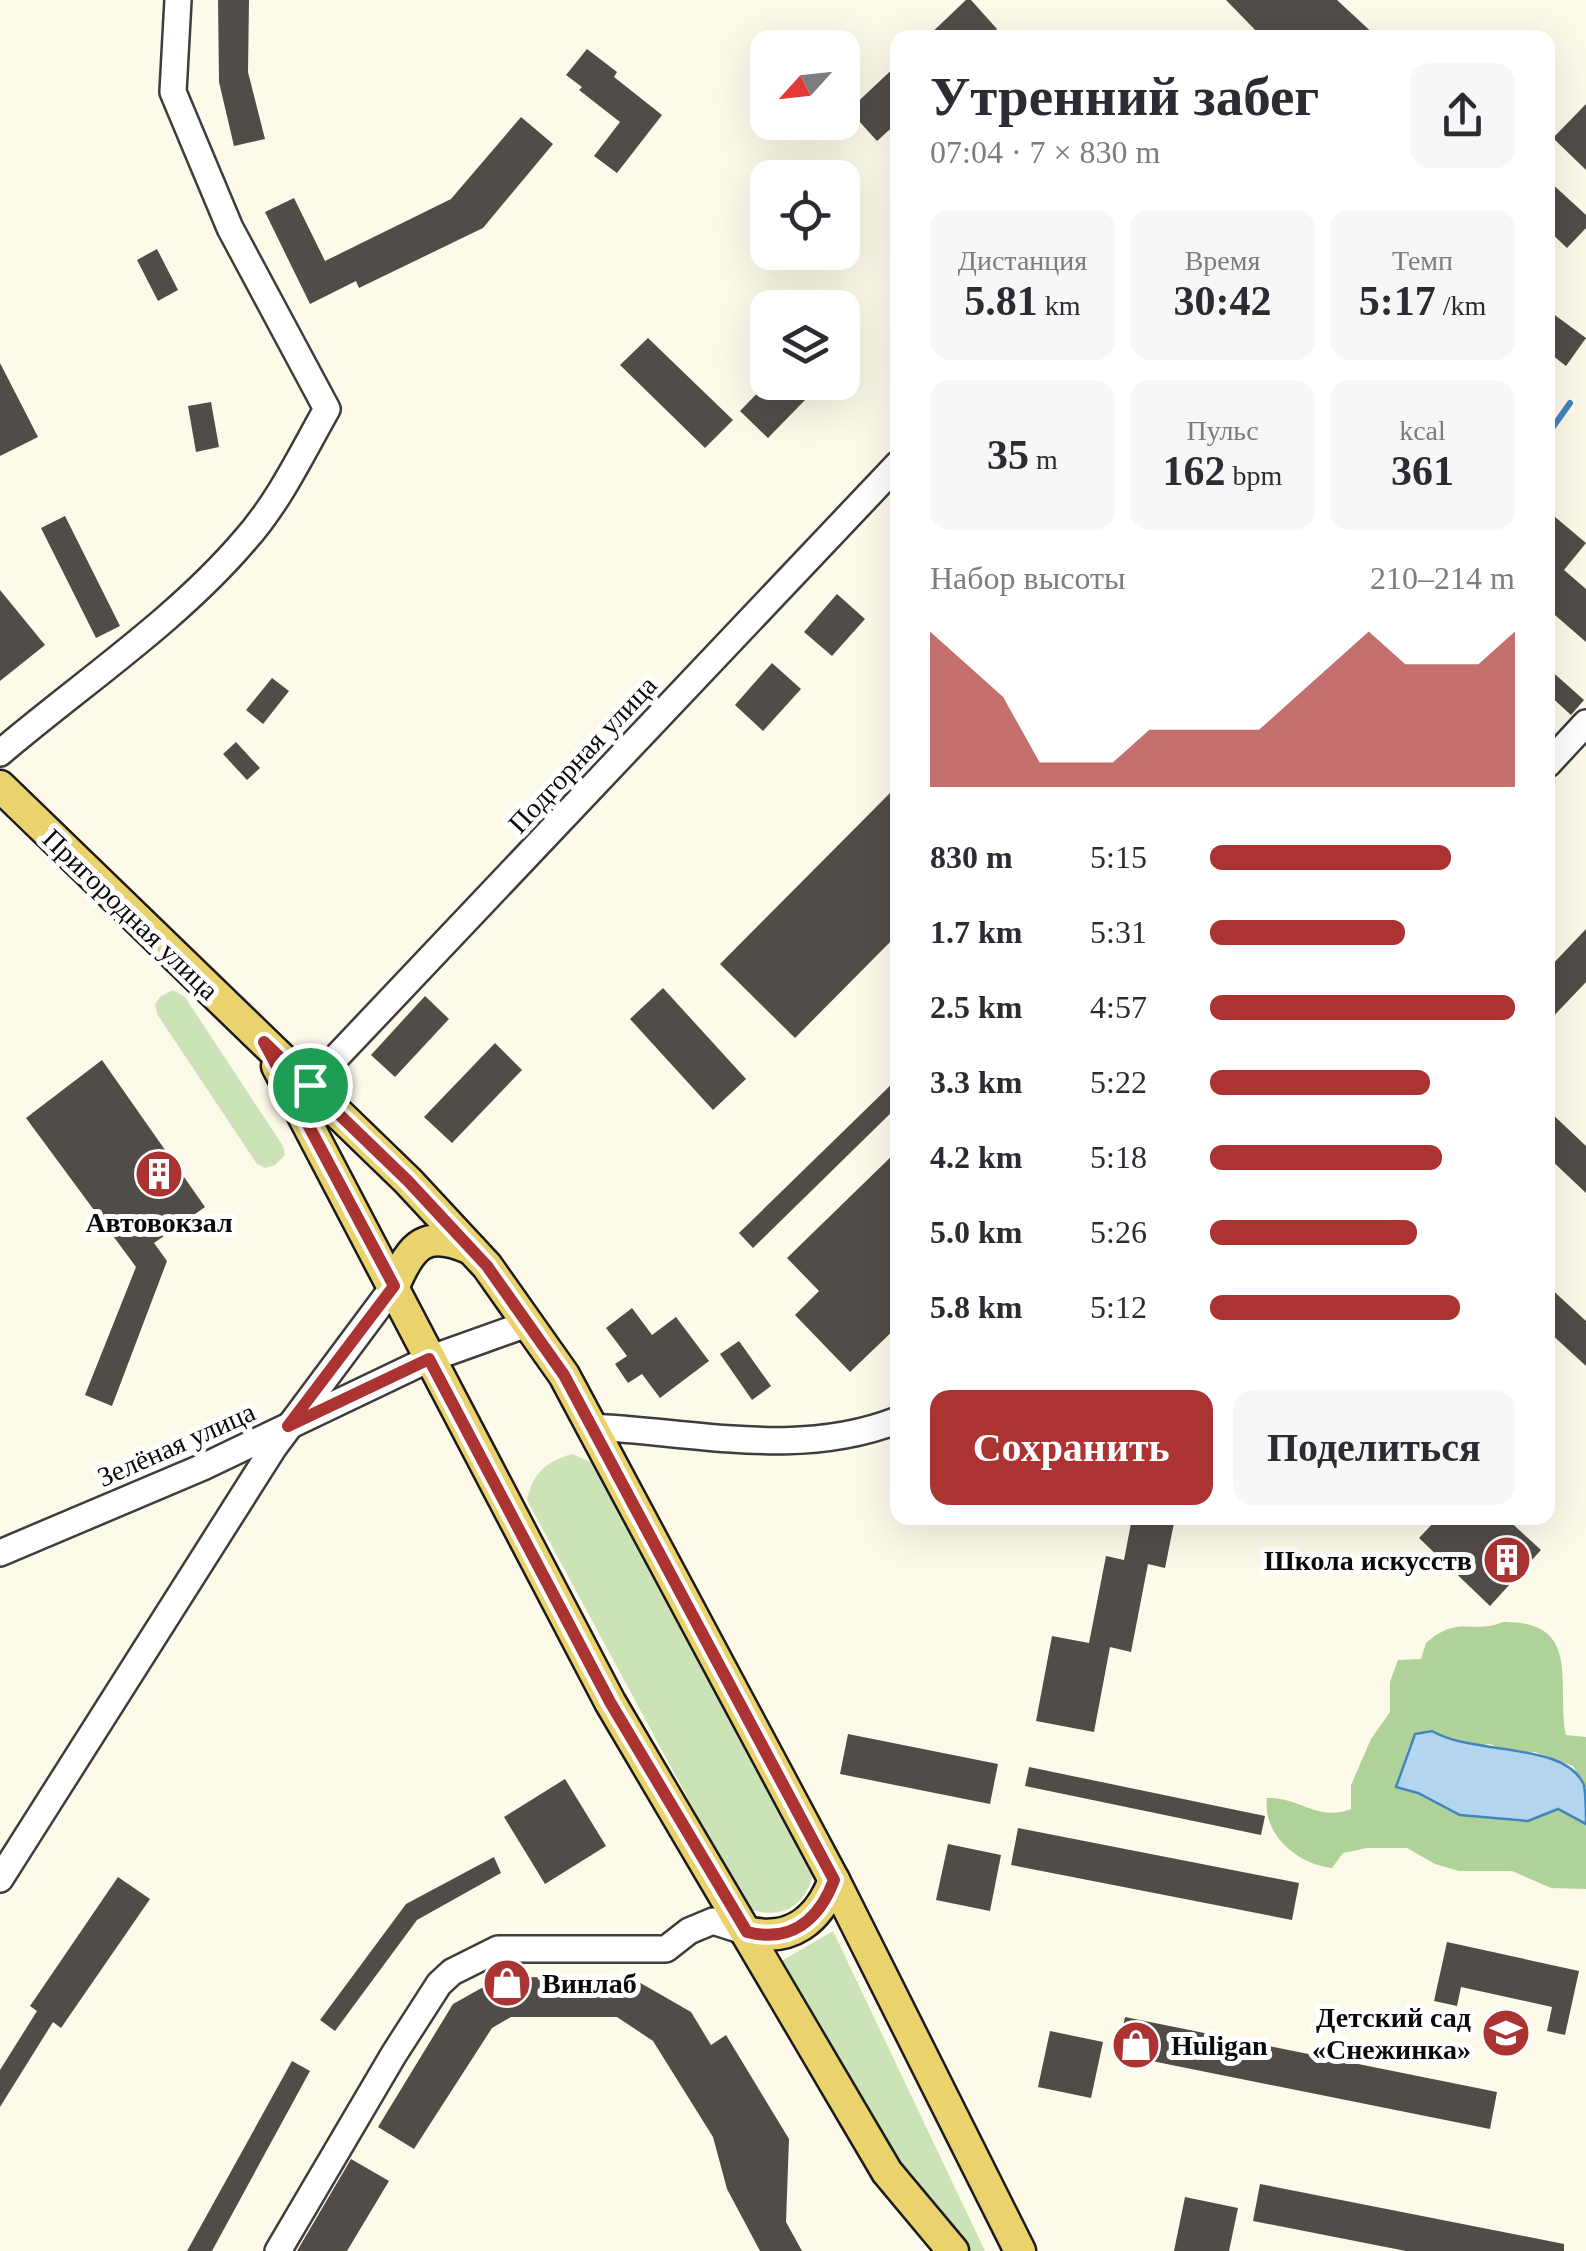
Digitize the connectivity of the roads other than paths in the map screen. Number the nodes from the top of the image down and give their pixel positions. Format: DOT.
graph roads {
  1 [pos="178,0"];
  2 [pos="890,472"];
  3 [pos="1582,736"];
  4 [pos="0,753"];
  5 [pos="1555,758"];
  6 [pos="0,786"];
  7 [pos="264,1042"];
  8 [pos="310,1085"];
  9 [pos="471,1249"];
  10 [pos="394,1286"];
  11 [pos="527,1324"];
  12 [pos="429,1359"];
  13 [pos="890,1423"];
  14 [pos="288,1426"];
  15 [pos="592,1427"];
  16 [pos="0,1553"];
  17 [pos="0,1879"];
  18 [pos="834,1880"];
  19 [pos="747,1932"];
  20 [pos="278,2251"];
  21 [pos="953,2251"];
  22 [pos="1020,2251"];
  1 -- 4 [label="street"];
  2 -- 8 [label="street, Подгорная улица"];
  3 -- 5 [label="street"];
  6 -- 7 [label="main road, Пригородная улица"];
  7 -- 8 [label="main road, Пригородная улица"];
  7 -- 10 [label="main road"];
  8 -- 9 [label="main road, Пригородная улица"];
  9 -- 10 [label="main road"];
  9 -- 11 [label="main road, Пригородная улица"];
  10 -- 12 [label="main road"];
  10 -- 14 [label="street"];
  11 -- 12 [label="street, Зелёная улица"];
  11 -- 15 [label="main road, Пригородная улица"];
  12 -- 14 [label="street, Зелёная улица"];
  12 -- 19 [label="main road"];
  13 -- 15 [label="street"];
  14 -- 16 [label="street, Зелёная улица"];
  14 -- 17 [label="street"];
  15 -- 18 [label="main road, Пригородная улица"];
  18 -- 19 [label="main road"];
  18 -- 22 [label="main road, Пригородная улица"];
  19 -- 20 [label="street"];
  19 -- 21 [label="main road"];
}
